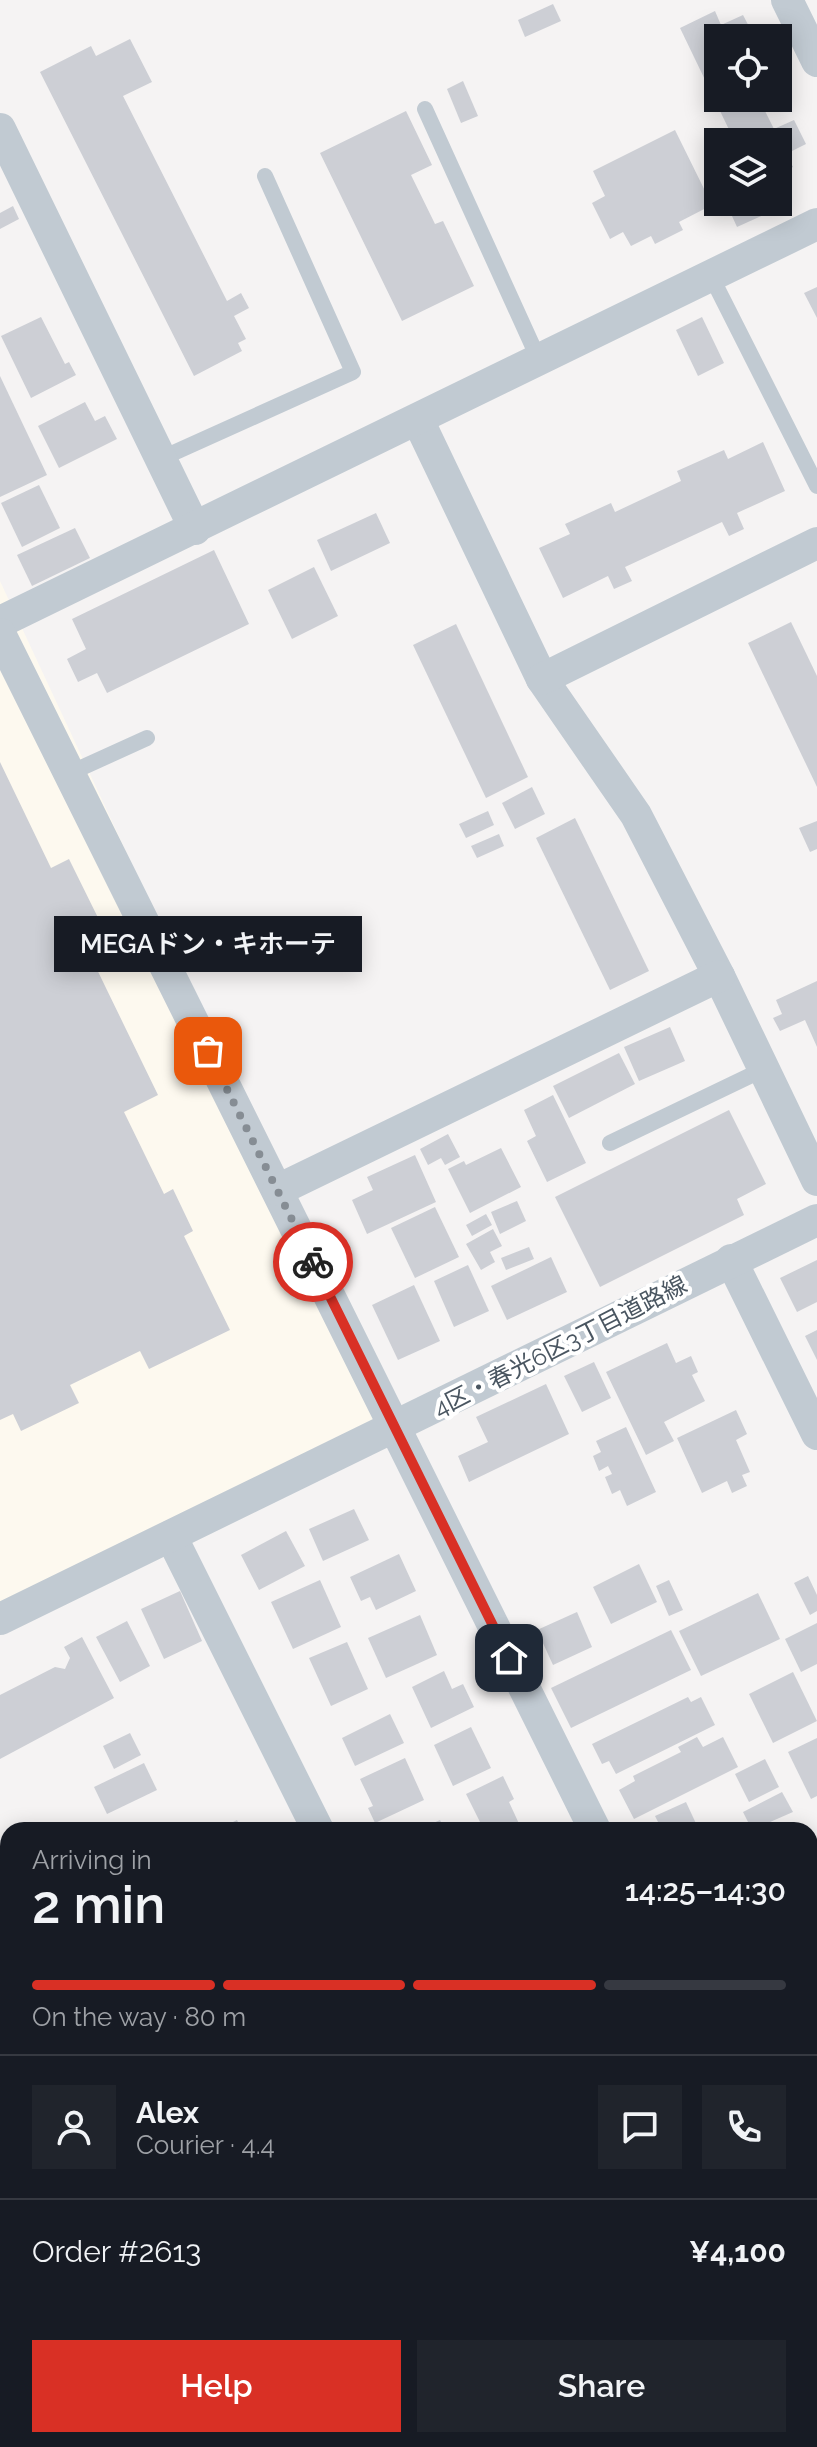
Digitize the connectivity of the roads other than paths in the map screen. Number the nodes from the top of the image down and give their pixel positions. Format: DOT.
graph roads {
  1 [pos="787,0"];
  2 [pos="817,61"];
  3 [pos="425,109"];
  4 [pos="0,129"];
  5 [pos="265,176"];
  6 [pos="817,224"];
  7 [pos="711,276"];
  8 [pos="539,360"];
  9 [pos="418,420"];
  10 [pos="160,459"];
  11 [pos="817,486"];
  12 [pos="195,529"];
  13 [pos="817,543"];
  14 [pos="0,622"];
  15 [pos="0,634"];
  16 [pos="542,679"];
  17 [pos="147,738"];
  18 [pos="70,773"];
  19 [pos="719,976"];
  20 [pos="764,1069"];
  21 [pos="610,1143"];
  22 [pos="817,1180"];
  23 [pos="278,1190"];
  24 [pos="817,1220"];
  25 [pos="731,1260"];
  26 [pos="395,1429"];
  27 [pos="817,1434"];
  28 [pos="171,1536"];
  29 [pos="0,1619"];
  30 [pos="314,1822"];
  31 [pos="591,1822"];
  1 -- 2 [label="street"];
  3 -- 8 [label="lane"];
  4 -- 10 [label="street"];
  5 -- 10 [label="lane"];
  6 -- 7 [label="street"];
  7 -- 8 [label="street"];
  7 -- 11 [label="lane"];
  8 -- 9 [label="street"];
  9 -- 12 [label="street"];
  9 -- 16 [label="street"];
  10 -- 12 [label="street"];
  12 -- 14 [label="street"];
  13 -- 16 [label="street"];
  15 -- 18 [label="street"];
  16 -- 19 [label="street"];
  17 -- 18 [label="lane"];
  18 -- 23 [label="street"];
  19 -- 20 [label="street"];
  19 -- 23 [label="street"];
  20 -- 21 [label="lane"];
  20 -- 22 [label="street"];
  23 -- 26 [label="street"];
  24 -- 25 [label="street, 4区・春光6区3丁目道路線"];
  25 -- 26 [label="street, 4区・春光6区3丁目道路線"];
  25 -- 27 [label="street"];
  26 -- 28 [label="street, 4区・春光6区3丁目道路線"];
  26 -- 31 [label="street"];
  28 -- 29 [label="street, 4区・春光6区3丁目道路線"];
  28 -- 30 [label="street"];
}
